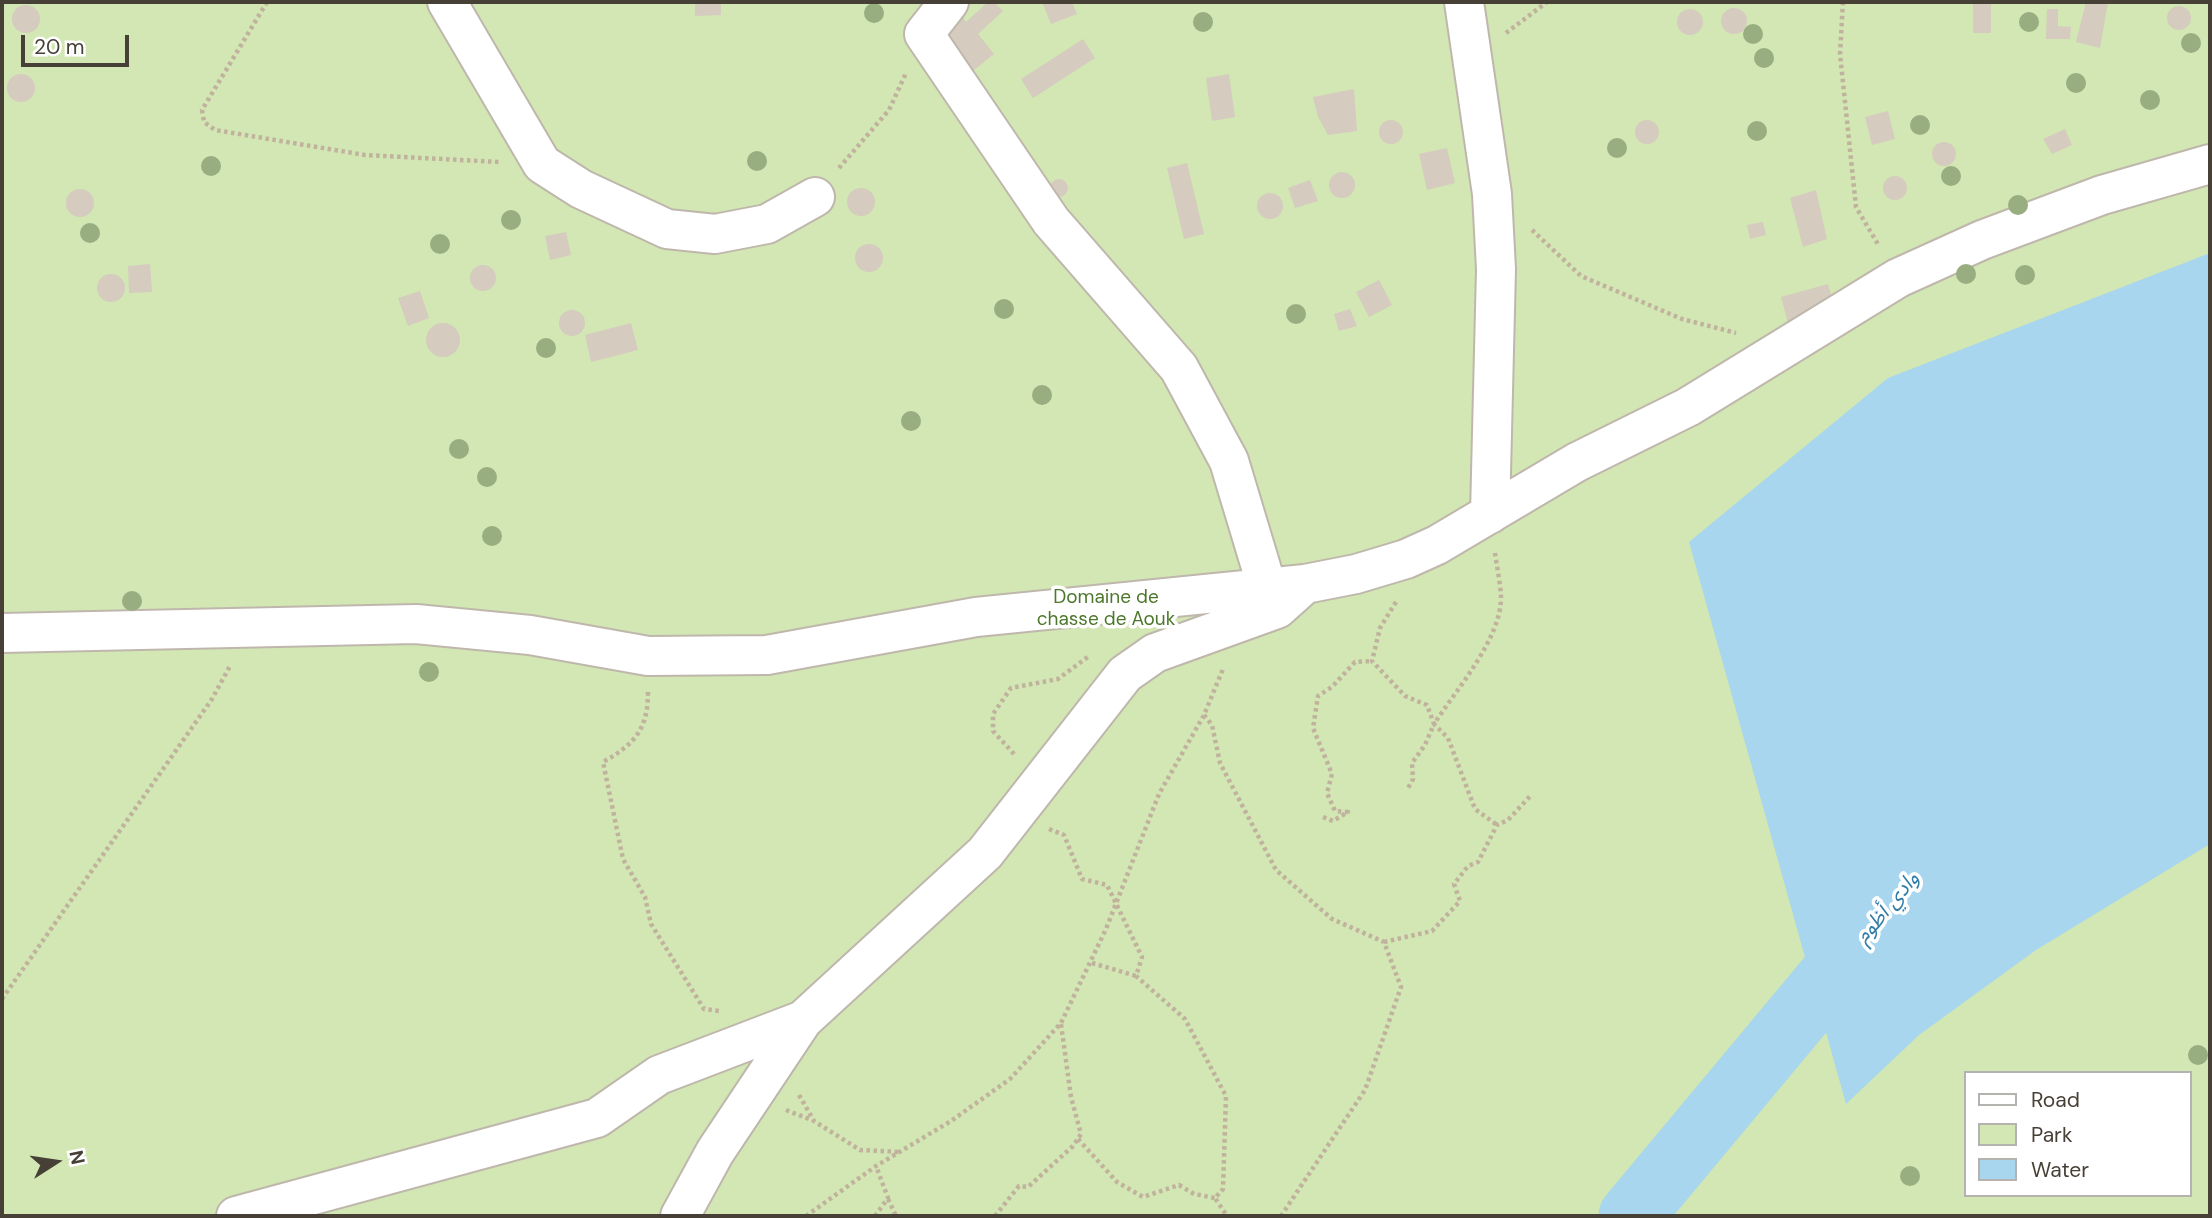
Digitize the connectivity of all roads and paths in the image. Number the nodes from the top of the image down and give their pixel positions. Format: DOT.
graph roads {
  1 [pos="267,2"];
  2 [pos="447,2"];
  3 [pos="949,2"];
  4 [pos="1464,2"];
  5 [pos="1843,2"];
  6 [pos="924,34"];
  7 [pos="541,164"];
  8 [pos="2210,164"];
  9 [pos="1492,194"];
  10 [pos="815,197"];
  11 [pos="1898,278"];
  12 [pos="1788,346"];
  13 [pos="1490,514"];
  14 [pos="1305,584"];
  15 [pos="1267,587"];
  16 [pos="1401,595"];
  17 [pos="1247,621"];
  18 [pos="252,629"];
  19 [pos="2,633"];
  20 [pos="648,656"];
  21 [pos="1372,662"];
  22 [pos="1125,674"];
  23 [pos="1204,715"];
  24 [pos="1434,724"];
  25 [pos="1039,783"];
  26 [pos="1407,790"];
  27 [pos="1532,794"];
  28 [pos="1323,817"];
  29 [pos="1497,825"];
  30 [pos="1117,903"];
  31 [pos="1384,942"];
  32 [pos="1092,963"];
  33 [pos="1136,976"];
  34 [pos="2,999"];
  35 [pos="729,1012"];
  36 [pos="803,1020"];
  37 [pos="1060,1023"];
  38 [pos="752,1096"];
  39 [pos="1078,1139"];
  40 [pos="901,1152"];
  41 [pos="876,1166"];
  42 [pos="888,1198"];
  43 [pos="1215,1198"];
  44 [pos="236,1216"];
  45 [pos="680,1216"];
  46 [pos="808,1216"];
  47 [pos="875,1216"];
  48 [pos="897,1216"];
  49 [pos="995,1216"];
  50 [pos="1227,1216"];
  51 [pos="1281,1216"];
  1 -- 7 [label="path"];
  2 -- 7 [label="street"];
  3 -- 6 [label="street"];
  4 -- 9 [label="street"];
  5 -- 11 [label="path"];
  6 -- 10 [label="path"];
  6 -- 15 [label="street"];
  7 -- 10 [label="street"];
  8 -- 11 [label="street"];
  9 -- 12 [label="path"];
  9 -- 13 [label="street"];
  11 -- 12 [label="street"];
  12 -- 13 [label="street"];
  13 -- 14 [label="street"];
  13 -- 24 [label="path"];
  14 -- 15 [label="street"];
  14 -- 17 [label="street"];
  15 -- 20 [label="street"];
  16 -- 21 [label="path"];
  17 -- 22 [label="street"];
  17 -- 23 [label="path"];
  18 -- 19 [label="street"];
  18 -- 20 [label="street"];
  18 -- 34 [label="path"];
  20 -- 35 [label="path"];
  21 -- 24 [label="path"];
  21 -- 28 [label="path"];
  22 -- 25 [label="street"];
  22 -- 25 [label="path"];
  23 -- 30 [label="path"];
  23 -- 31 [label="path"];
  24 -- 26 [label="path"];
  24 -- 29 [label="path"];
  25 -- 30 [label="path"];
  25 -- 36 [label="street"];
  27 -- 29 [label="path"];
  29 -- 31 [label="path"];
  30 -- 32 [label="path"];
  30 -- 33 [label="path"];
  31 -- 51 [label="path"];
  32 -- 33 [label="path"];
  32 -- 37 [label="path"];
  33 -- 43 [label="path"];
  36 -- 38 [label="street"];
  36 -- 44 [label="street"];
  37 -- 39 [label="path"];
  37 -- 40 [label="path"];
  38 -- 40 [label="path"];
  38 -- 45 [label="street"];
  39 -- 43 [label="path"];
  39 -- 49 [label="path"];
  40 -- 41 [label="path"];
  41 -- 42 [label="path"];
  41 -- 46 [label="path"];
  42 -- 47 [label="path"];
  42 -- 48 [label="path"];
  43 -- 50 [label="path"];
}
